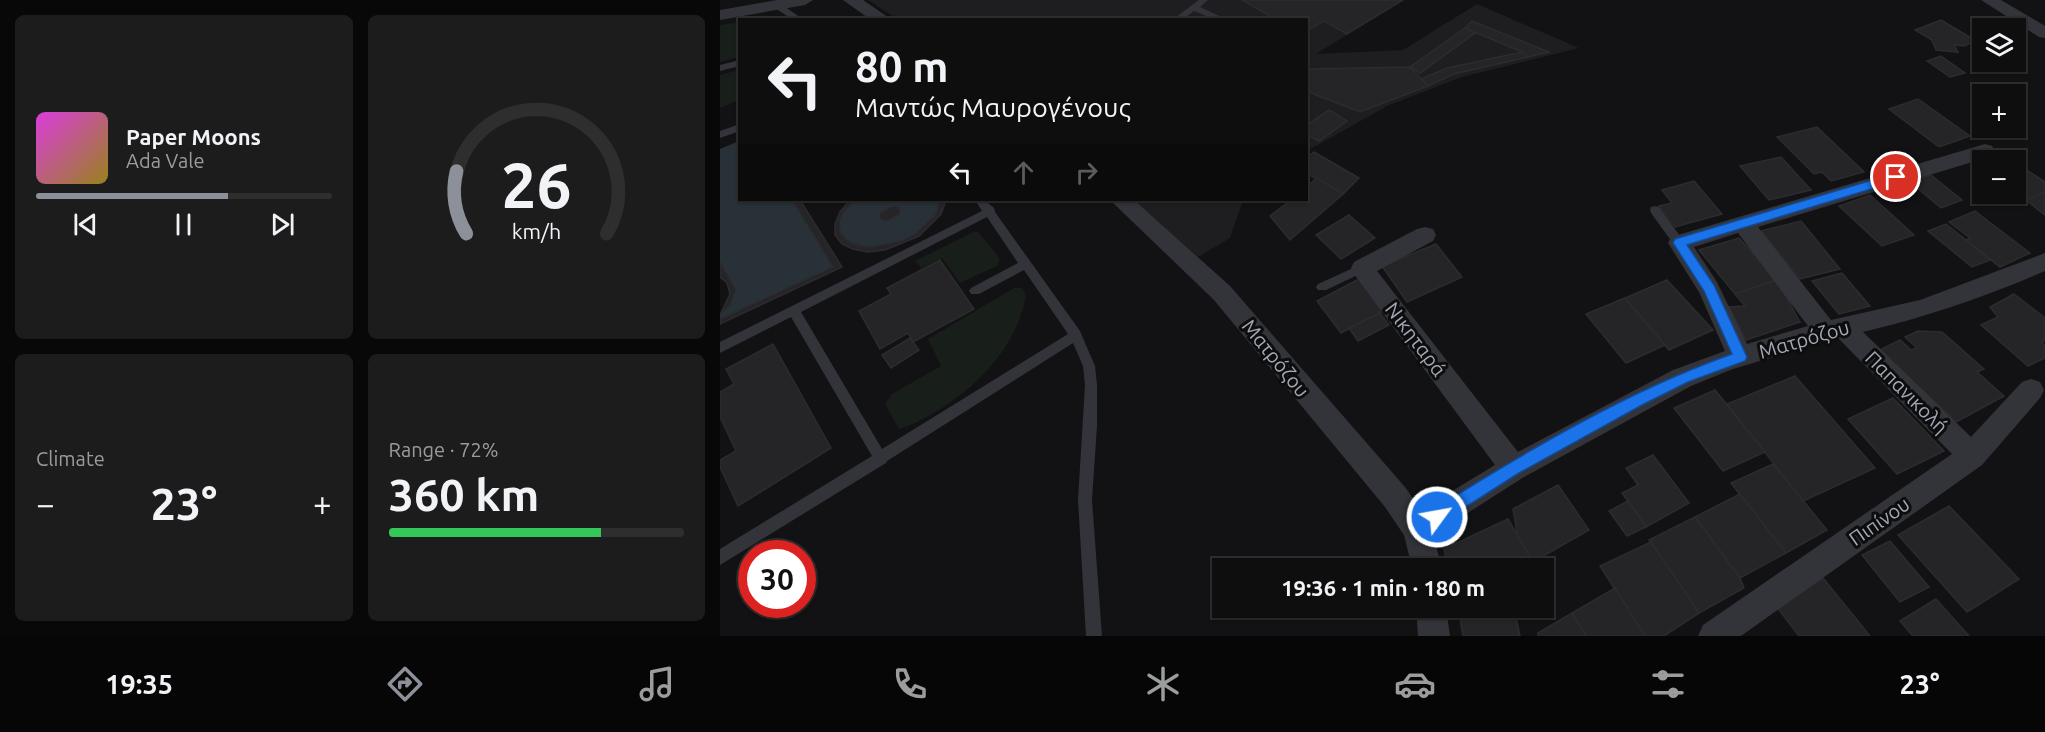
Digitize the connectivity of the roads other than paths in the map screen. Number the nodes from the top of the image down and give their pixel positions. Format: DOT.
graph roads {
  1 [pos="805,0"];
  2 [pos="851,0"];
  3 [pos="1204,0"];
  4 [pos="1989,0"];
  5 [pos="778,6"];
  6 [pos="1195,8"];
  7 [pos="720,15"];
  8 [pos="797,18"];
  9 [pos="881,18"];
  10 [pos="1179,18"];
  11 [pos="1219,18"];
  12 [pos="2045,33"];
  13 [pos="738,64"];
  14 [pos="720,68"];
  15 [pos="738,128"];
  16 [pos="720,135"];
  17 [pos="1972,155"];
  18 [pos="981,201"];
  19 [pos="1122,201"];
  20 [pos="1655,210"];
  21 [pos="990,211"];
  22 [pos="1742,223"];
  23 [pos="1425,235"];
  24 [pos="1679,243"];
  25 [pos="2045,262"];
  26 [pos="1026,264"];
  27 [pos="1362,268"];
  28 [pos="1322,287"];
  29 [pos="975,291"];
  30 [pos="794,311"];
  31 [pos="1834,329"];
  32 [pos="1076,335"];
  33 [pos="720,348"];
  34 [pos="1740,357"];
  35 [pos="2031,390"];
  36 [pos="1972,456"];
  37 [pos="881,459"];
  38 [pos="1514,468"];
  39 [pos="1418,529"];
  40 [pos="720,558"];
  41 [pos="1425,558"];
  42 [pos="1432,618"];
  43 [pos="1094,636"];
  44 [pos="1434,636"];
  45 [pos="1714,636"];
  1 -- 5 [label="street"];
  2 -- 9 [label="street"];
  3 -- 6 [label="lane"];
  4 -- 12 [label="street"];
  5 -- 7 [label="street"];
  5 -- 8 [label="lane"];
  6 -- 10 [label="lane"];
  6 -- 11 [label="lane"];
  13 -- 14 [label="lane"];
  15 -- 16 [label="lane"];
  17 -- 22 [label="street"];
  18 -- 21 [label="lane"];
  19 -- 39 [label="street, Ματρόζου"];
  20 -- 24 [label="lane"];
  21 -- 26 [label="lane"];
  21 -- 30 [label="lane"];
  22 -- 24 [label="street"];
  22 -- 31 [label="street, Παπανικολή"];
  23 -- 27 [label="street"];
  24 -- 34 [label="street"];
  25 -- 31 [label="street, Ματρόζου"];
  26 -- 29 [label="lane"];
  26 -- 32 [label="lane"];
  27 -- 28 [label="lane"];
  27 -- 38 [label="street, Νικηταρά"];
  30 -- 33 [label="lane"];
  30 -- 37 [label="lane"];
  31 -- 34 [label="street, Ματρόζου"];
  31 -- 36 [label="street, Παπανικολή"];
  32 -- 37 [label="lane"];
  32 -- 43 [label="lane"];
  34 -- 38 [label="street, Ματρόζου"];
  35 -- 36 [label="street, Πιπίνου"];
  36 -- 45 [label="street, Πιπίνου"];
  37 -- 40 [label="lane"];
  38 -- 39 [label="street, Ματρόζου"];
  39 -- 41 [label="street, Ματρόζου"];
  42 -- 44 [label="street"];
}
